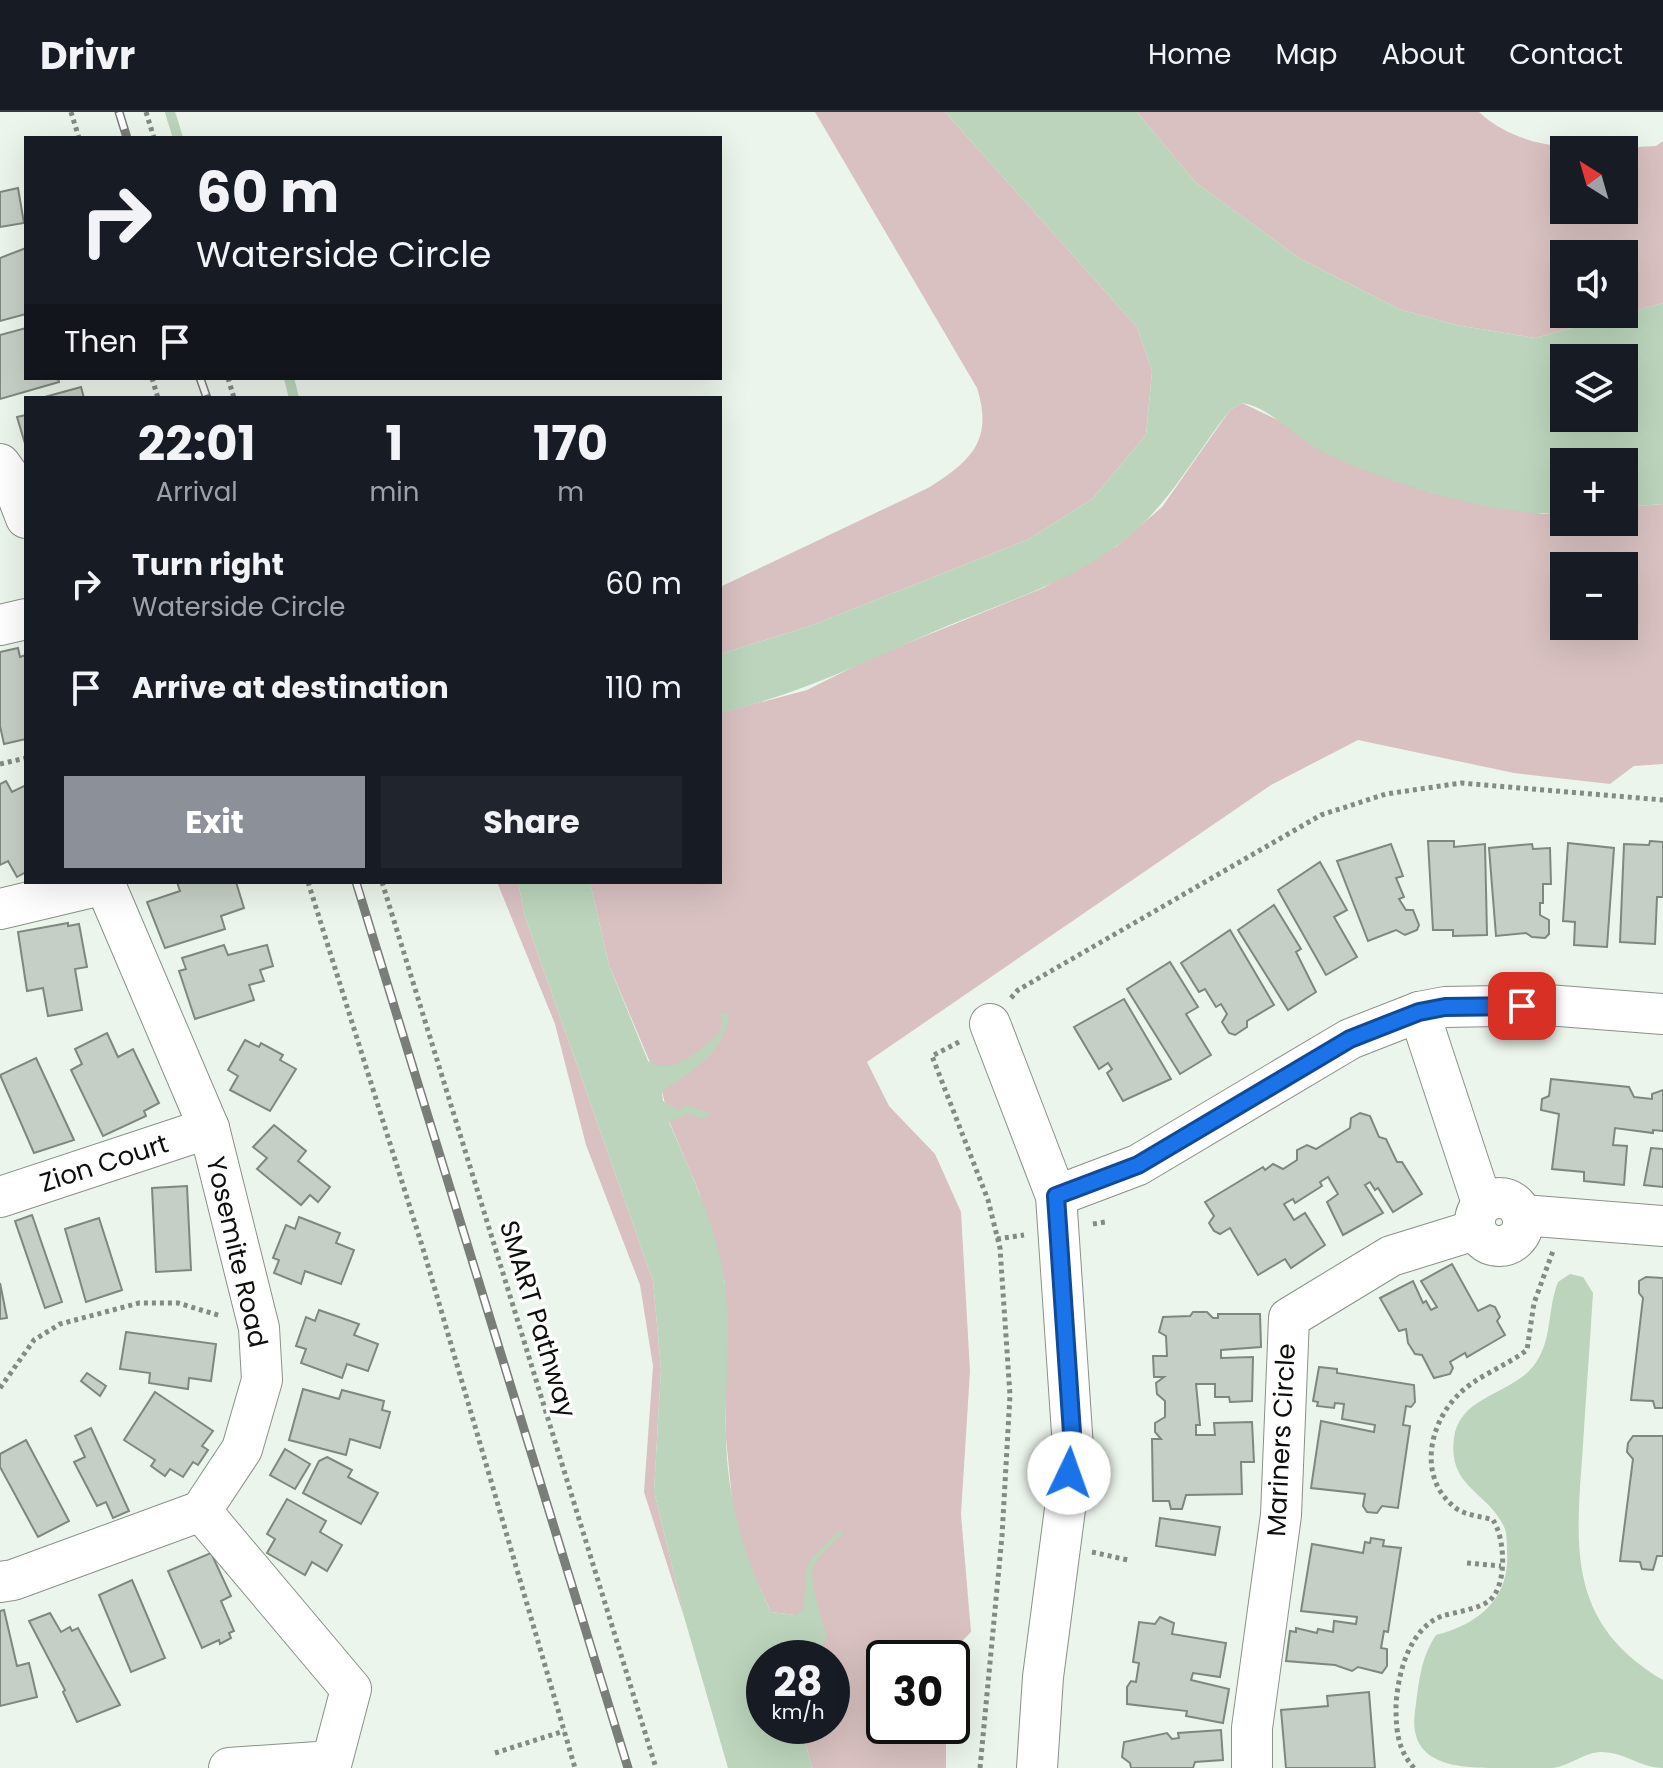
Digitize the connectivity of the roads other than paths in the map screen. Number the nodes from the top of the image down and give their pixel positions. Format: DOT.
graph roads {
  1 [pos="0,464"];
  2 [pos="24,513"];
  3 [pos="24,619"];
  4 [pos="0,625"];
  5 [pos="101,884"];
  6 [pos="105,884"];
  7 [pos="0,909"];
  8 [pos="1432,1009"];
  9 [pos="1663,1014"];
  10 [pos="990,1024"];
  11 [pos="209,1128"];
  12 [pos="1056,1196"];
  13 [pos="0,1197"];
  14 [pos="1509,1213"];
  15 [pos="1663,1226"];
  16 [pos="201,1511"];
  17 [pos="0,1582"];
  18 [pos="229,1768"];
  19 [pos="1037,1768"];
  20 [pos="1252,1768"];
  1 -- 2 [label="street"];
  3 -- 4 [label="street"];
  5 -- 7 [label="street"];
  6 -- 11 [label="street, Yosemite Road"];
  8 -- 9 [label="street"];
  8 -- 12 [label="street"];
  8 -- 14 [label="street"];
  10 -- 12 [label="street"];
  11 -- 13 [label="street, Zion Court"];
  11 -- 16 [label="street, Yosemite Road"];
  12 -- 19 [label="street"];
  14 -- 15 [label="street, Mariners Circle"];
  14 -- 20 [label="street, Mariners Circle"];
  16 -- 17 [label="street"];
  16 -- 18 [label="street"];
}
